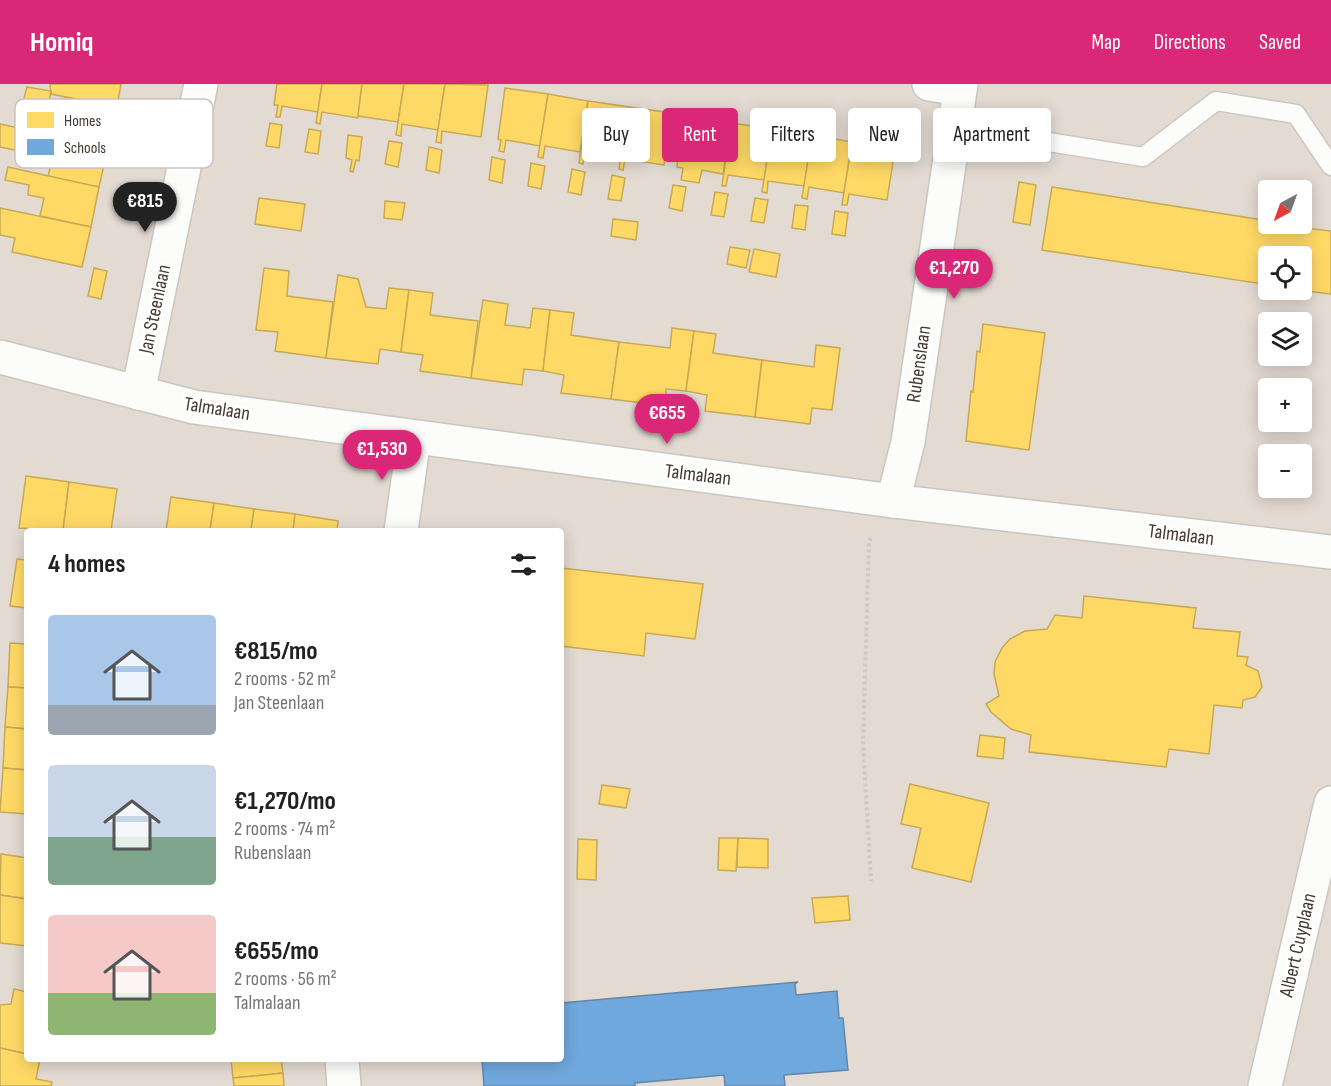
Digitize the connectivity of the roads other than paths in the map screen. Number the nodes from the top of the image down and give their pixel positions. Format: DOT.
graph roads {
  1 [pos="201,84"];
  2 [pos="950,86"];
  3 [pos="198,99"];
  4 [pos="952,108"];
  5 [pos="1051,142"];
  6 [pos="949,162"];
  7 [pos="1331,166"];
  8 [pos="184,168"];
  9 [pos="0,357"];
  10 [pos="138,393"];
  11 [pos="414,438"];
  12 [pos="893,501"];
  13 [pos="401,528"];
  14 [pos="1331,552"];
  15 [pos="1331,803"];
  16 [pos="342,1062"];
  17 [pos="344,1086"];
  18 [pos="1265,1086"];
  1 -- 3 [label="street, Jan Steenlaan"];
  2 -- 4 [label="street, Rubenslaan"];
  5 -- 7 [label="lane"];
  6 -- 12 [label="street, Rubenslaan"];
  8 -- 10 [label="street, Jan Steenlaan"];
  9 -- 10 [label="street, Talmalaan"];
  10 -- 11 [label="street, Talmalaan"];
  11 -- 12 [label="street, Talmalaan"];
  11 -- 13 [label="street"];
  12 -- 14 [label="street, Talmalaan"];
  15 -- 18 [label="street, Albert Cuyplaan"];
  16 -- 17 [label="street"];
}
